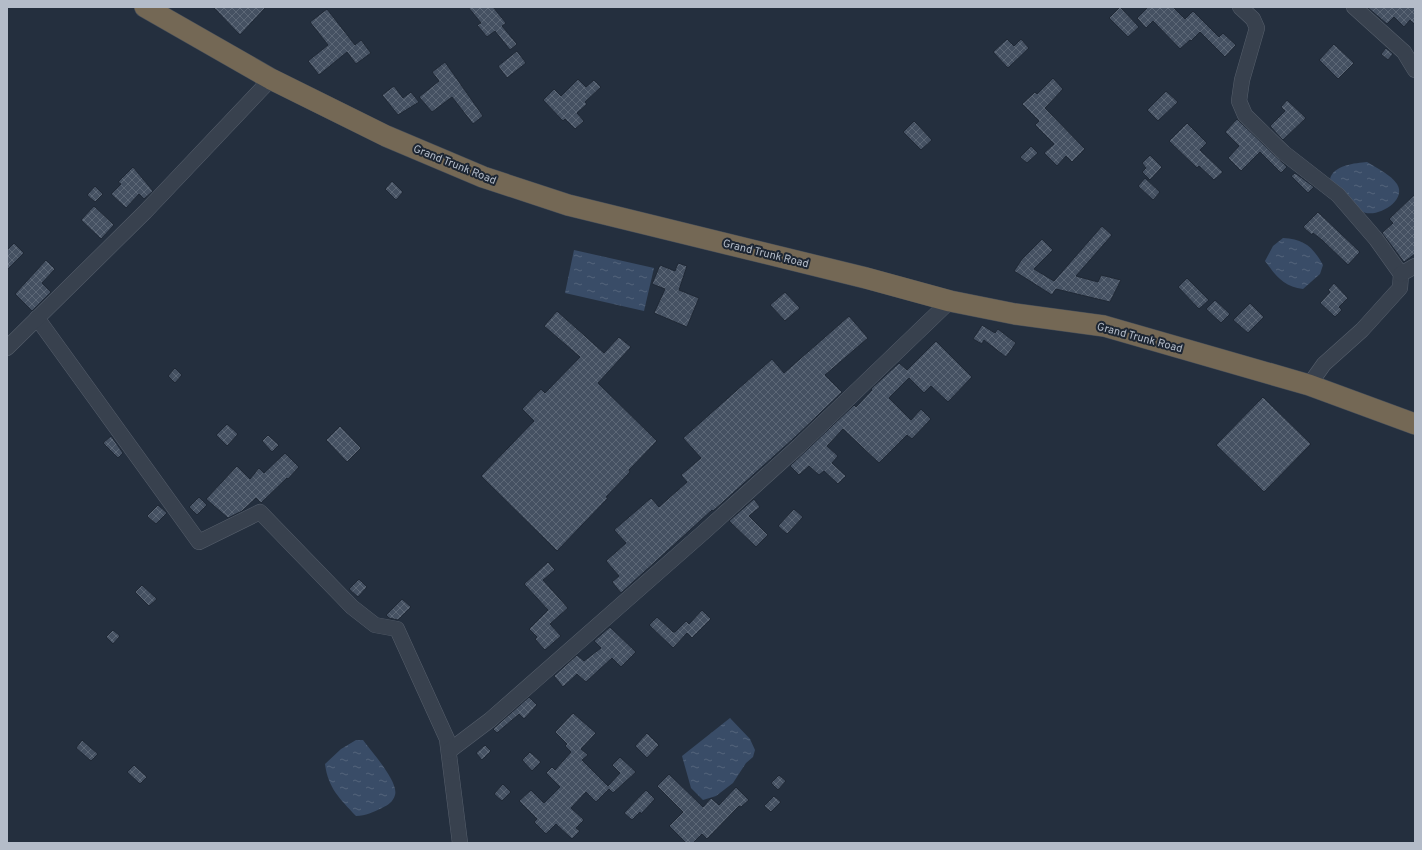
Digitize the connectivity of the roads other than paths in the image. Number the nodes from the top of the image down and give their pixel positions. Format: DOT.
graph roads {
  1 [pos="145,7"];
  2 [pos="1240,7"];
  3 [pos="1354,7"];
  4 [pos="1415,70"];
  5 [pos="272,79"];
  6 [pos="1415,266"];
  7 [pos="1400,274"];
  8 [pos="950,301"];
  9 [pos="37,318"];
  10 [pos="7,348"];
  11 [pos="1309,385"];
  12 [pos="1415,424"];
  13 [pos="448,751"];
  14 [pos="460,843"];
  1 -- 5 [label="highway, Grand Trunk Road"];
  2 -- 7 [label="street"];
  3 -- 4 [label="street"];
  5 -- 8 [label="highway, Grand Trunk Road"];
  5 -- 9 [label="street"];
  6 -- 7 [label="street"];
  7 -- 11 [label="street"];
  8 -- 11 [label="highway, Grand Trunk Road"];
  8 -- 13 [label="street"];
  9 -- 10 [label="street"];
  9 -- 13 [label="street"];
  11 -- 12 [label="highway, Grand Trunk Road"];
  13 -- 14 [label="street"];
}
